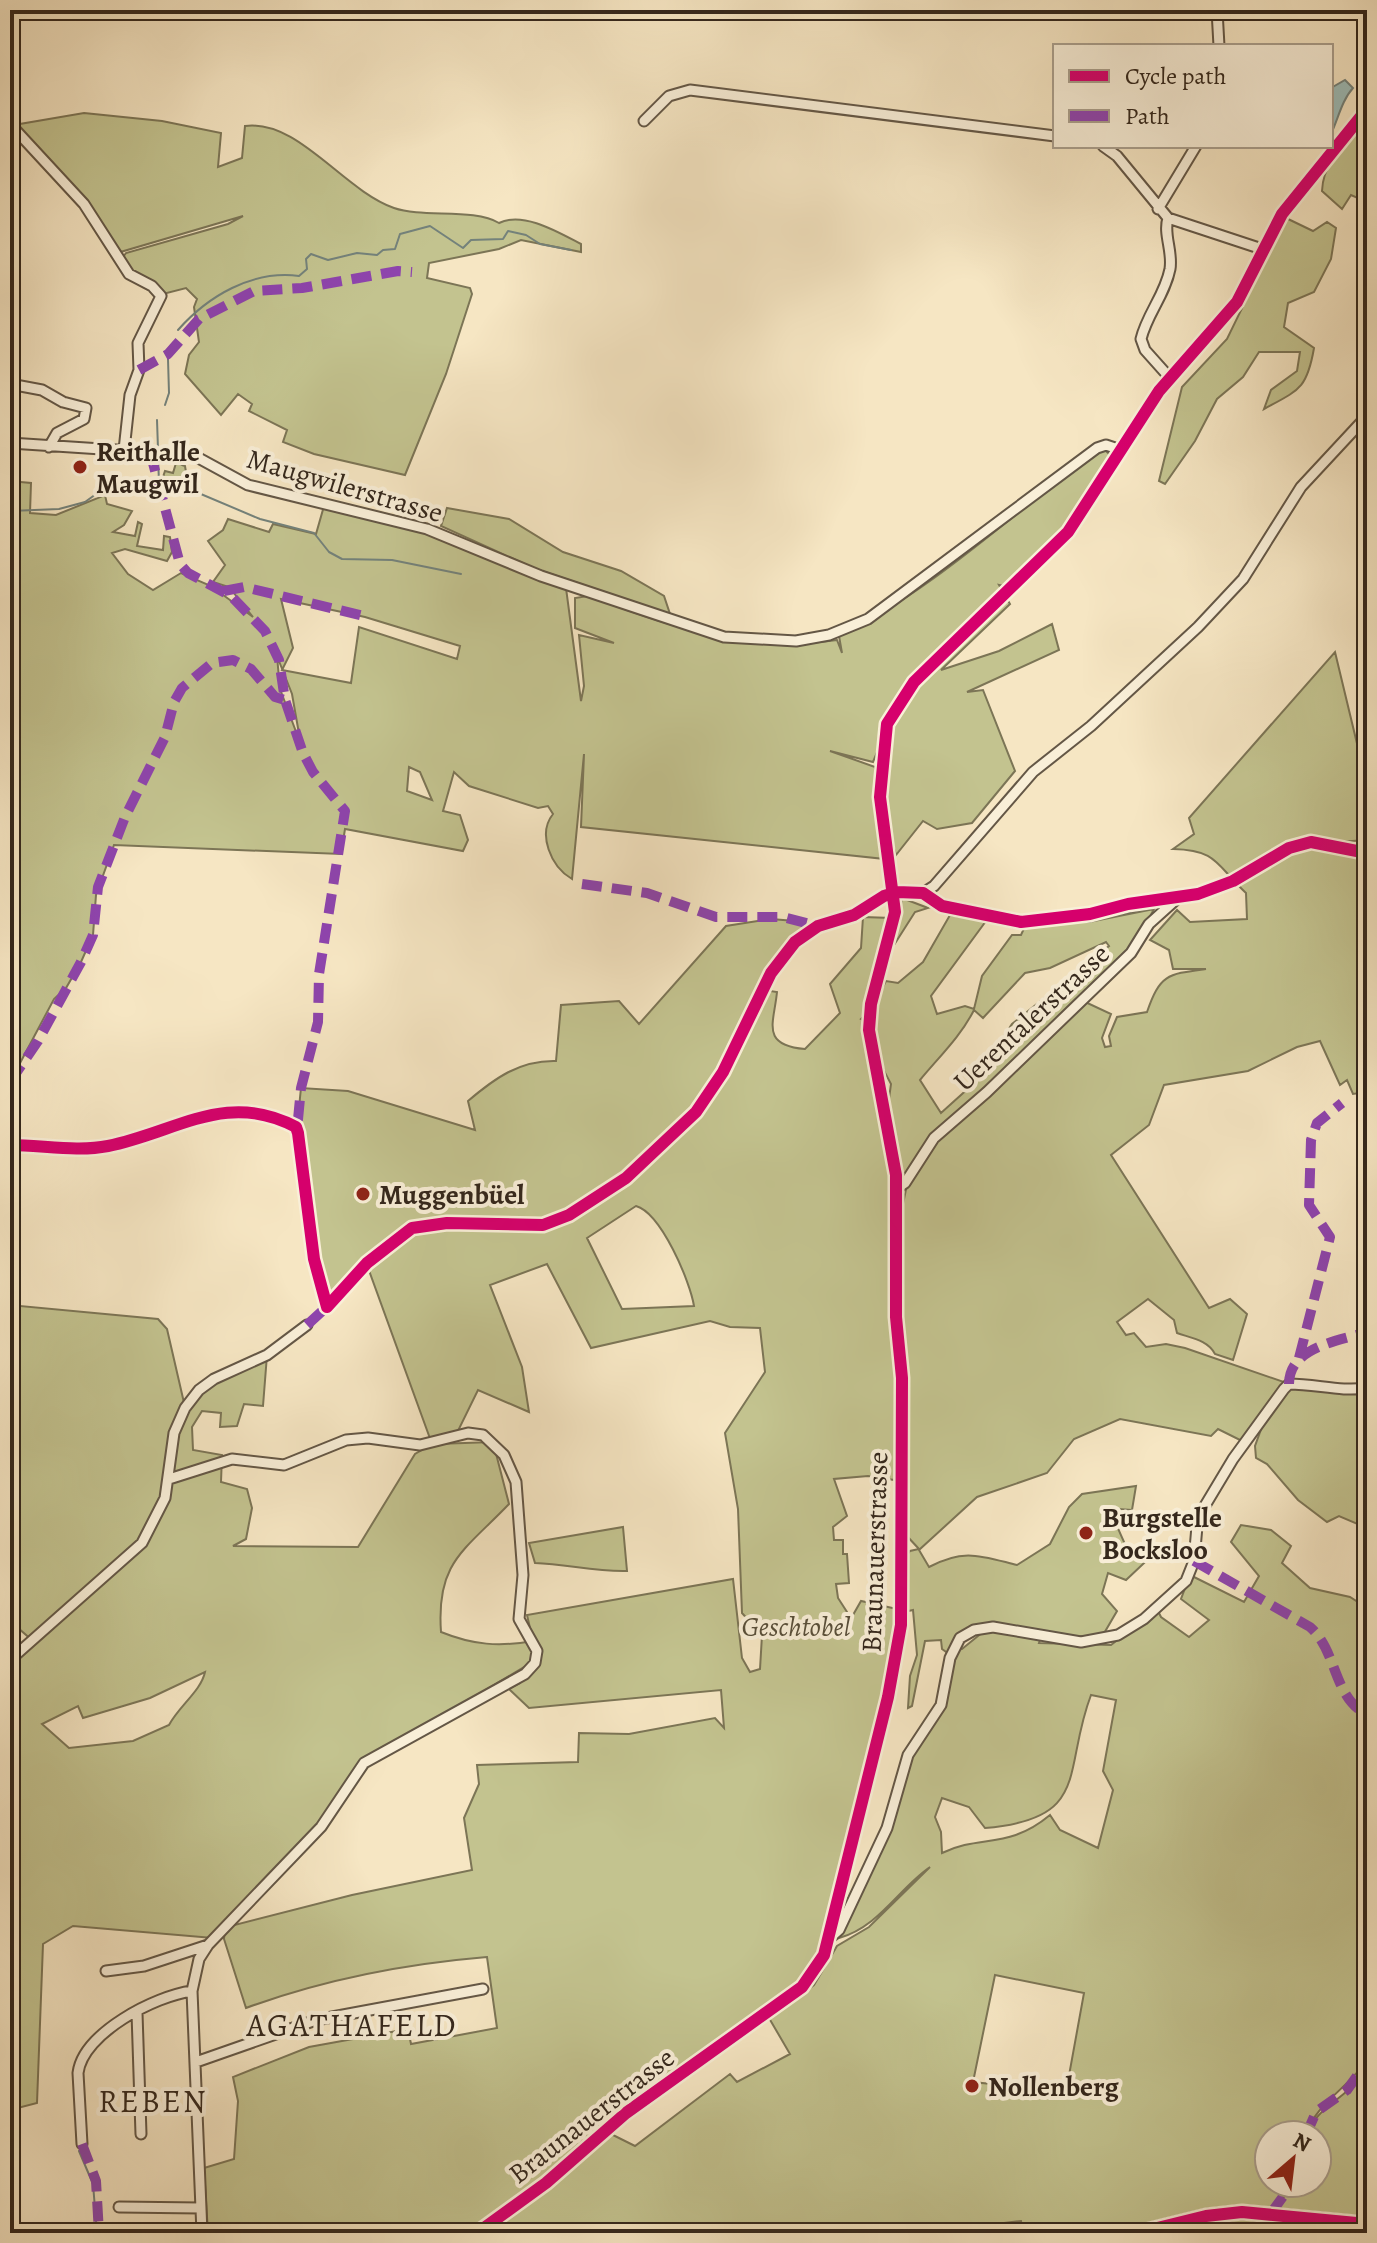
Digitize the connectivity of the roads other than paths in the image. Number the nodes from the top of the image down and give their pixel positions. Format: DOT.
graph roads {
  1 [pos="1217,10"];
  2 [pos="1219,44"];
  3 [pos="1367,109"];
  4 [pos="644,121"];
  5 [pos="10,124"];
  6 [pos="1053,136"];
  7 [pos="1105,148"];
  8 [pos="1195,148"];
  9 [pos="1158,209"];
  10 [pos="1168,218"];
  11 [pos="1262,249"];
  12 [pos="1170,378"];
  13 [pos="10,384"];
  14 [pos="1367,416"];
  15 [pos="10,443"];
  16 [pos="49,447"];
  17 [pos="124,450"];
  18 [pos="1121,450"];
  19 [pos="894,893"];
  20 [pos="923,893"];
  21 [pos="896,1189"];
  22 [pos="307,1325"];
  23 [pos="1367,1388"];
  24 [pos="169,1479"];
  25 [pos="10,1660"];
  26 [pos="829,1939"];
  27 [pos="208,1945"];
  28 [pos="106,1971"];
  29 [pos="483,1989"];
  30 [pos="192,1991"];
  31 [pos="137,2013"];
  32 [pos="196,2062"];
  33 [pos="141,2134"];
  34 [pos="82,2144"];
  35 [pos="119,2207"];
  36 [pos="200,2208"];
  37 [pos="1367,2224"];
  38 [pos="202,2233"];
  39 [pos="477,2233"];
  40 [pos="1137,2233"];
  1 -- 2 [label="street"];
  3 -- 11 [label="street, Braunauerstrasse"];
  4 -- 6 [label="street"];
  5 -- 17 [label="street"];
  7 -- 9 [label="street"];
  8 -- 9 [label="street"];
  9 -- 10 [label="street"];
  10 -- 11 [label="street"];
  10 -- 12 [label="street"];
  11 -- 12 [label="street, Braunauerstrasse"];
  12 -- 18 [label="street, Braunauerstrasse"];
  13 -- 16 [label="street"];
  14 -- 20 [label="street"];
  15 -- 16 [label="street, Maugwilerstrasse"];
  16 -- 17 [label="street, Maugwilerstrasse"];
  17 -- 18 [label="street, Maugwilerstrasse"];
  18 -- 19 [label="street, Braunauerstrasse"];
  19 -- 20 [label="street"];
  19 -- 21 [label="street, Braunauerstrasse"];
  20 -- 21 [label="street, Uerentalerstrasse"];
  21 -- 26 [label="street, Braunauerstrasse"];
  22 -- 24 [label="street"];
  23 -- 26 [label="street"];
  24 -- 25 [label="street"];
  24 -- 27 [label="street"];
  26 -- 39 [label="street, Braunauerstrasse"];
  27 -- 28 [label="street"];
  27 -- 30 [label="street"];
  29 -- 32 [label="street"];
  30 -- 31 [label="street"];
  30 -- 32 [label="street"];
  31 -- 33 [label="street"];
  31 -- 34 [label="street"];
  32 -- 36 [label="street"];
  35 -- 36 [label="street"];
  36 -- 38 [label="street"];
  37 -- 40 [label="main road"];
}
